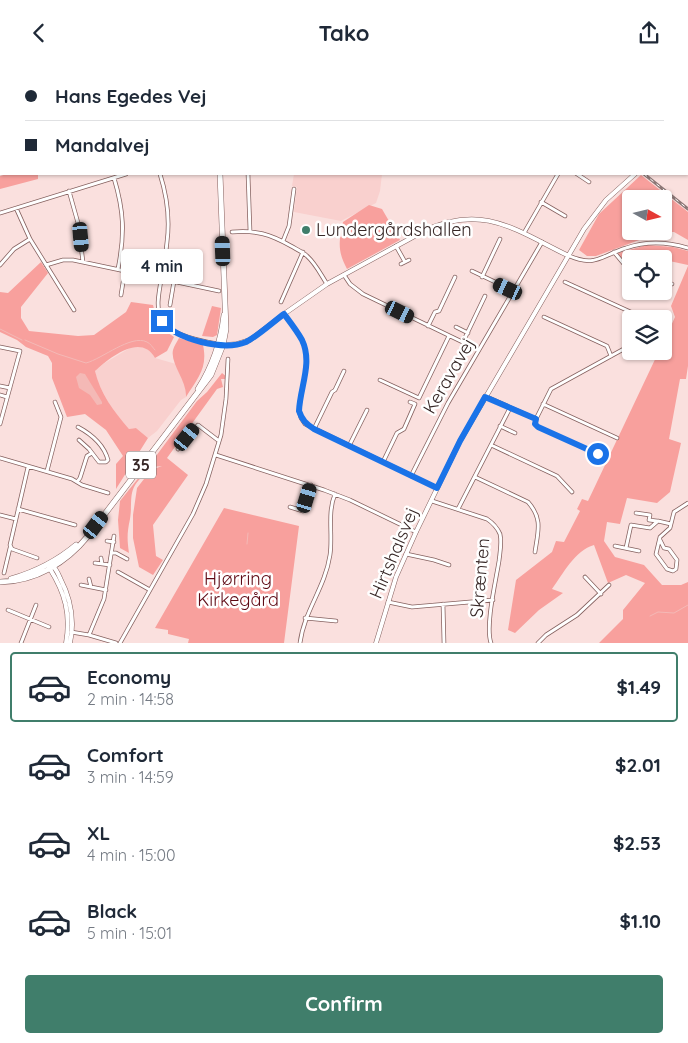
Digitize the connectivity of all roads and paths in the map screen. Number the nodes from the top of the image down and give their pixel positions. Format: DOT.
graph roads {
  1 [pos="122,175"];
  2 [pos="160,175"];
  3 [pos="220,175"];
  4 [pos="248,175"];
  5 [pos="557,175"];
  6 [pos="578,175"];
  7 [pos="634,175"];
  8 [pos="114,177"];
  9 [pos="589,182"];
  10 [pos="294,189"];
  11 [pos="69,191"];
  12 [pos="541,202"];
  13 [pos="16,208"];
  14 [pos="0,213"];
  15 [pos="565,216"];
  16 [pos="250,231"];
  17 [pos="232,232"];
  18 [pos="524,233"];
  19 [pos="30,239"];
  20 [pos="500,239"];
  21 [pos="282,241"];
  22 [pos="542,242"];
  23 [pos="396,246"];
  24 [pos="688,248"];
  25 [pos="614,252"];
  26 [pos="303,253"];
  27 [pos="567,255"];
  28 [pos="83,262"];
  29 [pos="405,262"];
  30 [pos="622,262"];
  31 [pos="0,265"];
  32 [pos="46,265"];
  33 [pos="118,269"];
  34 [pos="125,270"];
  35 [pos="472,271"];
  36 [pos="199,273"];
  37 [pos="344,275"];
  38 [pos="455,277"];
  39 [pos="482,277"];
  40 [pos="161,278"];
  41 [pos="174,281"];
  42 [pos="565,282"];
  43 [pos="187,284"];
  44 [pos="328,284"];
  45 [pos="219,291"];
  46 [pos="514,291"];
  47 [pos="121,295"];
  48 [pos="485,296"];
  49 [pos="281,302"];
  50 [pos="170,305"];
  51 [pos="74,310"];
  52 [pos="626,310"];
  53 [pos="284,314"];
  54 [pos="544,317"];
  55 [pos="428,326"];
  56 [pos="456,327"];
  57 [pos="468,333"];
  58 [pos="449,336"];
  59 [pos="463,343"];
  60 [pos="221,345"];
  61 [pos="0,347"];
  62 [pos="479,350"];
  63 [pos="622,350"];
  64 [pos="611,356"];
  65 [pos="228,359"];
  66 [pos="344,371"];
  67 [pos="380,379"];
  68 [pos="0,386"];
  69 [pos="10,388"];
  70 [pos="0,395"];
  71 [pos="7,397"];
  72 [pos="485,397"];
  73 [pos="410,401"];
  74 [pos="56,402"];
  75 [pos="543,404"];
  76 [pos="510,408"];
  77 [pos="367,410"];
  78 [pos="536,419"];
  79 [pos="0,424"];
  80 [pos="500,426"];
  81 [pos="78,427"];
  82 [pos="314,429"];
  83 [pos="515,433"];
  84 [pos="617,438"];
  85 [pos="79,440"];
  86 [pos="219,441"];
  87 [pos="491,445"];
  88 [pos="350,446"];
  89 [pos="178,449"];
  90 [pos="92,453"];
  91 [pos="216,455"];
  92 [pos="0,458"];
  93 [pos="607,458"];
  94 [pos="382,462"];
  95 [pos="28,466"];
  96 [pos="47,471"];
  97 [pos="411,475"];
  98 [pos="475,477"];
  99 [pos="77,482"];
  100 [pos="311,485"];
  101 [pos="437,488"];
  102 [pos="572,492"];
  103 [pos="108,493"];
  104 [pos="335,494"];
  105 [pos="432,501"];
  106 [pos="688,501"];
  107 [pos="290,507"];
  108 [pos="18,509"];
  109 [pos="458,509"];
  110 [pos="636,513"];
  111 [pos="0,515"];
  112 [pos="16,519"];
  113 [pos="658,521"];
  114 [pos="671,524"];
  115 [pos="75,525"];
  116 [pos="416,532"];
  117 [pos="114,536"];
  118 [pos="660,540"];
  119 [pos="107,541"];
  120 [pos="114,542"];
  121 [pos="615,546"];
  122 [pos="10,548"];
  123 [pos="626,548"];
  124 [pos="639,551"];
  125 [pos="535,552"];
  126 [pos="113,553"];
  127 [pos="406,553"];
  128 [pos="37,558"];
  129 [pos="101,558"];
  130 [pos="127,559"];
  131 [pos="95,563"];
  132 [pos="102,564"];
  133 [pos="110,565"];
  134 [pos="449,565"];
  135 [pos="52,566"];
  136 [pos="118,572"];
  137 [pos="4,573"];
  138 [pos="585,577"];
  139 [pos="89,579"];
  140 [pos="0,582"];
  141 [pos="81,585"];
  142 [pos="609,585"];
  143 [pos="91,587"];
  144 [pos="106,590"];
  145 [pos="150,590"];
  146 [pos="601,594"];
  147 [pos="493,600"];
  148 [pos="387,602"];
  149 [pos="36,605"];
  150 [pos="443,605"];
  151 [pos="8,610"];
  152 [pos="305,618"];
  153 [pos="30,619"];
  154 [pos="336,621"];
  155 [pos="49,627"];
  156 [pos="70,632"];
  157 [pos="89,635"];
  158 [pos="21,643"];
  159 [pos="68,643"];
  160 [pos="110,643"];
  161 [pos="116,643"];
  162 [pos="120,643"];
  163 [pos="300,643"];
  164 [pos="376,643"];
  165 [pos="444,643"];
  166 [pos="491,643"];
  167 [pos="538,643"];
  1 -- 8 [label="street"];
  2 -- 40 [label="street"];
  3 -- 60 [label="main road, 35"];
  4 -- 16 [label="street"];
  5 -- 12 [label="street"];
  6 -- 9 [label="street"];
  7 -- 27 [label="street, Hirtshalsvej"];
  8 -- 11 [label="street"];
  8 -- 33 [label="street"];
  10 -- 21 [label="street"];
  11 -- 13 [label="street"];
  11 -- 28 [label="street"];
  12 -- 15 [label="street"];
  12 -- 18 [label="street"];
  13 -- 14 [label="street"];
  13 -- 19 [label="street"];
  16 -- 17 [label="street"];
  16 -- 21 [label="street"];
  18 -- 22 [label="street"];
  18 -- 23 [label="street"];
  19 -- 31 [label="street"];
  19 -- 32 [label="street"];
  20 -- 39 [label="street"];
  21 -- 26 [label="street"];
  22 -- 27 [label="street"];
  22 -- 46 [label="street, Keravavej"];
  23 -- 29 [label="street"];
  23 -- 37 [label="street"];
  24 -- 25 [label="street"];
  25 -- 27 [label="street"];
  25 -- 30 [label="street"];
  26 -- 44 [label="street"];
  26 -- 49 [label="street"];
  27 -- 72 [label="street, Hirtshalsvej"];
  28 -- 32 [label="street"];
  28 -- 33 [label="street"];
  32 -- 51 [label="street"];
  33 -- 34 [label="street"];
  34 -- 40 [label="street"];
  34 -- 47 [label="street"];
  35 -- 39 [label="street"];
  36 -- 43 [label="street"];
  37 -- 44 [label="street"];
  37 -- 55 [label="street"];
  38 -- 55 [label="street"];
  39 -- 46 [label="street"];
  40 -- 41 [label="street"];
  40 -- 60 [label="street"];
  41 -- 43 [label="street"];
  41 -- 50 [label="street"];
  42 -- 52 [label="street"];
  43 -- 45 [label="street"];
  44 -- 53 [label="street"];
  46 -- 62 [label="street, Keravavej"];
  48 -- 57 [label="street"];
  53 -- 60 [label="street"];
  53 -- 82 [label="street"];
  54 -- 64 [label="street"];
  55 -- 58 [label="street"];
  56 -- 57 [label="street"];
  57 -- 59 [label="street"];
  58 -- 59 [label="street"];
  58 -- 67 [label="street"];
  59 -- 62 [label="street"];
  60 -- 135 [label="main road, 35"];
  61 -- 69 [label="street"];
  62 -- 97 [label="street, Keravavej"];
  63 -- 64 [label="street"];
  64 -- 75 [label="street"];
  65 -- 86 [label="street"];
  66 -- 82 [label="street"];
  68 -- 69 [label="street"];
  69 -- 71 [label="street"];
  70 -- 71 [label="street"];
  71 -- 79 [label="street"];
  72 -- 76 [label="street"];
  72 -- 101 [label="street, Hirtshalsvej"];
  73 -- 94 [label="street"];
  74 -- 96 [label="street"];
  75 -- 78 [label="street"];
  75 -- 84 [label="street"];
  76 -- 78 [label="street"];
  76 -- 80 [label="street"];
  77 -- 88 [label="street"];
  78 -- 93 [label="street"];
  80 -- 83 [label="street"];
  80 -- 87 [label="street"];
  81 -- 90 [label="street"];
  82 -- 88 [label="street"];
  85 -- 90 [label="street"];
  86 -- 89 [label="street"];
  86 -- 91 [label="street"];
  87 -- 98 [label="street"];
  87 -- 102 [label="street"];
  88 -- 94 [label="street"];
  90 -- 99 [label="street"];
  91 -- 100 [label="street"];
  91 -- 145 [label="street"];
  92 -- 95 [label="street"];
  94 -- 97 [label="street"];
  95 -- 96 [label="street"];
  95 -- 108 [label="street"];
  96 -- 99 [label="street"];
  97 -- 101 [label="street"];
  98 -- 109 [label="street"];
  98 -- 125 [label="street"];
  99 -- 103 [label="street"];
  100 -- 104 [label="street"];
  100 -- 107 [label="street"];
  101 -- 105 [label="street, Hirtshalsvej"];
  104 -- 116 [label="street"];
  104 -- 152 [label="street"];
  105 -- 109 [label="street, Skrænten"];
  105 -- 116 [label="street, Hirtshalsvej"];
  106 -- 114 [label="street"];
  108 -- 112 [label="street"];
  108 -- 115 [label="street"];
  109 -- 147 [label="street, Skrænten"];
  110 -- 113 [label="street"];
  111 -- 112 [label="street"];
  112 -- 122 [label="street"];
  113 -- 114 [label="street"];
  113 -- 123 [label="street"];
  114 -- 118 [label="street"];
  116 -- 127 [label="street, Hirtshalsvej"];
  117 -- 120 [label="street"];
  118 -- 118 [label="street"];
  119 -- 120 [label="street"];
  120 -- 126 [label="street"];
  121 -- 123 [label="street"];
  122 -- 128 [label="street"];
  122 -- 137 [label="street"];
  123 -- 124 [label="street"];
  126 -- 130 [label="street"];
  126 -- 133 [label="street"];
  127 -- 134 [label="street"];
  127 -- 148 [label="street, Hirtshalsvej"];
  129 -- 132 [label="street"];
  131 -- 132 [label="street"];
  132 -- 133 [label="street"];
  133 -- 144 [label="street"];
  135 -- 140 [label="main road, 35"];
  135 -- 156 [label="street"];
  136 -- 145 [label="street"];
  138 -- 146 [label="street"];
  139 -- 143 [label="street"];
  141 -- 143 [label="street"];
  142 -- 146 [label="street"];
  143 -- 144 [label="street"];
  144 -- 157 [label="street"];
  145 -- 162 [label="street"];
  146 -- 167 [label="street"];
  147 -- 150 [label="street"];
  147 -- 166 [label="street, Skrænten"];
  148 -- 150 [label="street"];
  148 -- 164 [label="street, Hirtshalsvej"];
  149 -- 153 [label="street"];
  150 -- 165 [label="street"];
  151 -- 153 [label="street"];
  152 -- 154 [label="street"];
  152 -- 163 [label="street"];
  153 -- 155 [label="street"];
  153 -- 158 [label="street"];
  156 -- 157 [label="street"];
  156 -- 159 [label="street"];
  157 -- 160 [label="street"];
  160 -- 161 [label="street"];
}
